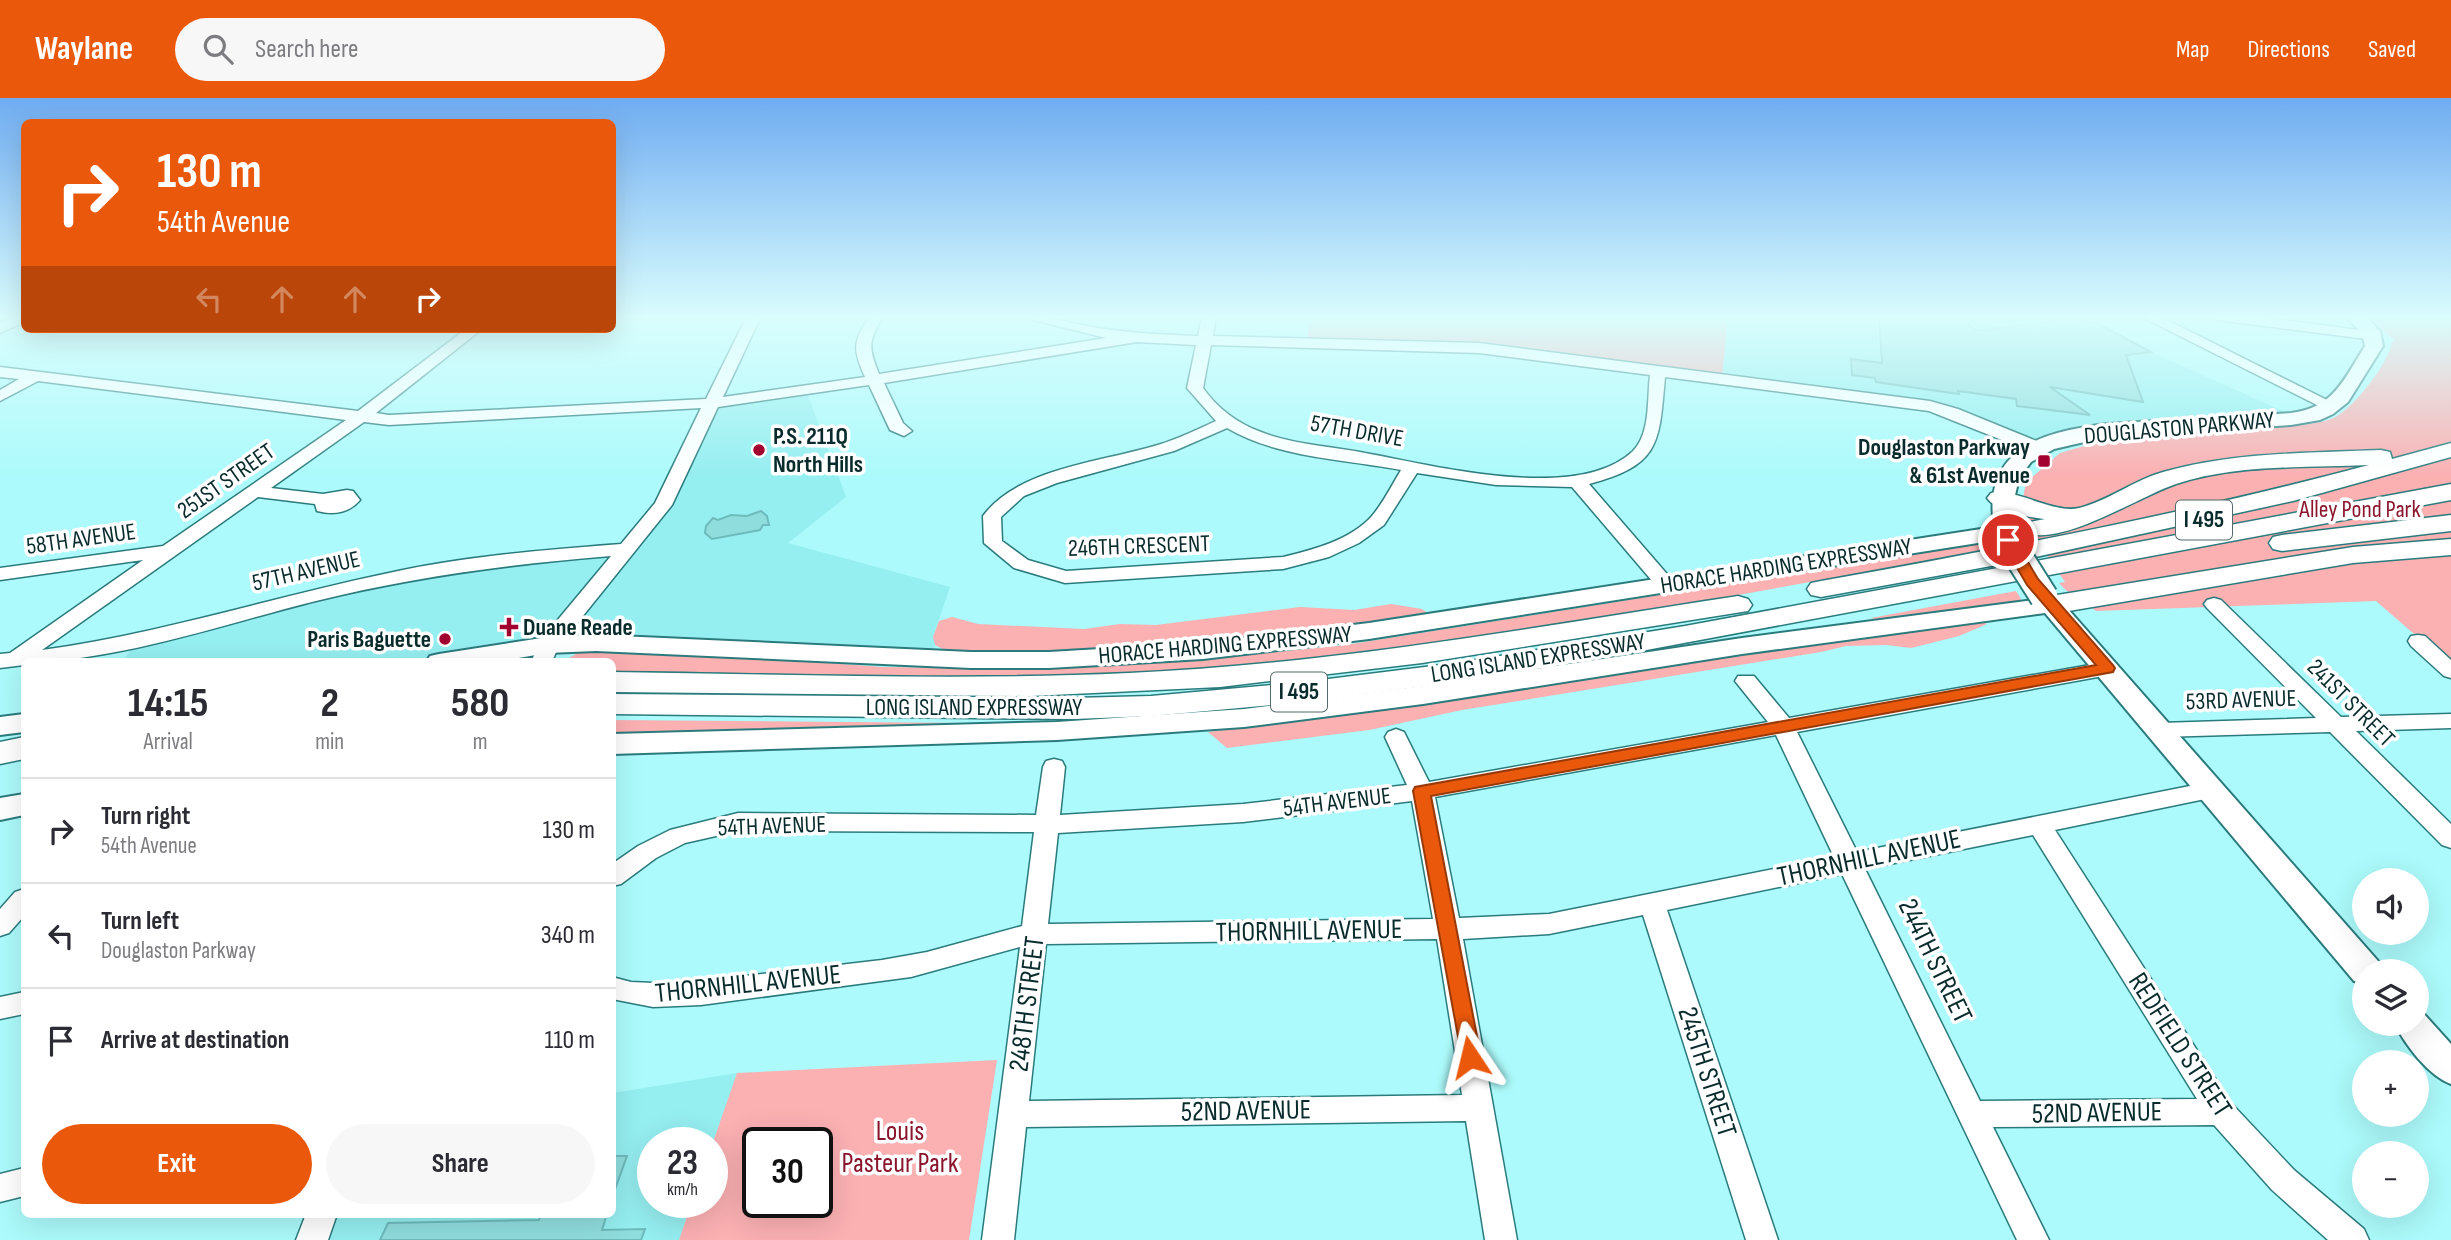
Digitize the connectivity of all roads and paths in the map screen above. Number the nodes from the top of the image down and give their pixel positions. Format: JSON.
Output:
{"nodes":[{"id":1,"x":423,"y":369,"type":"edge"},
{"id":2,"x":729,"y":369,"type":"edge"},
{"id":3,"x":870,"y":369,"type":"edge"},
{"id":4,"x":933,"y":369,"type":"edge"},
{"id":5,"x":1199,"y":369,"type":"edge"},
{"id":6,"x":1652,"y":369,"type":"edge"},
{"id":7,"x":2256,"y":369,"type":"edge"},
{"id":8,"x":2359,"y":369,"type":"edge"},
{"id":9,"x":1658,"y":370,"type":"junction"},
{"id":10,"x":0,"y":372,"type":"edge"},
{"id":11,"x":35,"y":377,"type":"junction"},
{"id":12,"x":874,"y":379,"type":"junction"},
{"id":13,"x":0,"y":396,"type":"edge"},
{"id":14,"x":714,"y":402,"type":"junction"},
{"id":15,"x":2331,"y":406,"type":"junction"},
{"id":16,"x":362,"y":416,"type":"junction"},
{"id":17,"x":1228,"y":422,"type":"junction"},
{"id":18,"x":904,"y":431,"type":"dead end"},
{"id":19,"x":2038,"y":448,"type":"junction"},
{"id":20,"x":2451,"y":450,"type":"edge"},
{"id":21,"x":1412,"y":466,"type":"junction"},
{"id":22,"x":2451,"y":476,"type":"edge"},
{"id":23,"x":1577,"y":481,"type":"junction"},
{"id":24,"x":255,"y":491,"type":"junction"},
{"id":25,"x":2451,"y":492,"type":"edge"},
{"id":26,"x":2000,"y":498,"type":"junction"},
{"id":27,"x":326,"y":500,"type":"dead end"},
{"id":28,"x":2081,"y":515,"type":"junction"},
{"id":29,"x":2451,"y":523,"type":"edge"},
{"id":30,"x":2006,"y":536,"type":"junction"},
{"id":31,"x":2451,"y":547,"type":"edge"},
{"id":32,"x":627,"y":549,"type":"junction"},
{"id":33,"x":169,"y":551,"type":"junction"},
{"id":34,"x":2451,"y":555,"type":"edge"},
{"id":35,"x":2315,"y":561,"type":"junction"},
{"id":36,"x":1966,"y":573,"type":"junction"},
{"id":37,"x":0,"y":574,"type":"edge"},
{"id":38,"x":1666,"y":585,"type":"junction"},
{"id":39,"x":2048,"y":601,"type":"junction"},
{"id":40,"x":2214,"y":604,"type":"dead end"},
{"id":41,"x":2418,"y":641,"type":"dead end"},
{"id":42,"x":545,"y":653,"type":"edge"},
{"id":43,"x":31,"y":658,"type":"edge"},
{"id":44,"x":486,"y":658,"type":"edge"},
{"id":45,"x":4,"y":663,"type":"edge"},
{"id":46,"x":2107,"y":668,"type":"junction"},
{"id":47,"x":2451,"y":671,"type":"edge"},
{"id":48,"x":1746,"y":681,"type":"dead end"},
{"id":49,"x":616,"y":682,"type":"edge"},
{"id":50,"x":616,"y":704,"type":"edge"},
{"id":51,"x":2451,"y":721,"type":"edge"},
{"id":52,"x":21,"y":723,"type":"edge"},
{"id":53,"x":2335,"y":723,"type":"junction"},
{"id":54,"x":0,"y":726,"type":"edge"},
{"id":55,"x":1783,"y":726,"type":"junction"},
{"id":56,"x":2160,"y":730,"type":"junction"},
{"id":57,"x":1396,"y":737,"type":"dead end"},
{"id":58,"x":616,"y":744,"type":"edge"},
{"id":59,"x":21,"y":749,"type":"edge"},
{"id":60,"x":0,"y":753,"type":"edge"},
{"id":61,"x":1054,"y":767,"type":"dead end"},
{"id":62,"x":21,"y":770,"type":"edge"},
{"id":63,"x":0,"y":773,"type":"edge"},
{"id":64,"x":2210,"y":790,"type":"junction"},
{"id":65,"x":1422,"y":791,"type":"junction"},
{"id":66,"x":21,"y":806,"type":"edge"},
{"id":67,"x":0,"y":809,"type":"edge"},
{"id":68,"x":2038,"y":823,"type":"junction"},
{"id":69,"x":1048,"y":825,"type":"junction"},
{"id":70,"x":2451,"y":839,"type":"edge"},
{"id":71,"x":1852,"y":862,"type":"junction"},
{"id":72,"x":616,"y":874,"type":"edge"},
{"id":73,"x":21,"y":902,"type":"edge"},
{"id":74,"x":1652,"y":904,"type":"junction"},
{"id":75,"x":0,"y":926,"type":"edge"},
{"id":76,"x":1448,"y":929,"type":"junction"},
{"id":77,"x":1035,"y":934,"type":"junction"},
{"id":78,"x":2356,"y":959,"type":"edge"},
{"id":79,"x":616,"y":989,"type":"edge"},
{"id":80,"x":21,"y":1004,"type":"edge"},
{"id":81,"x":0,"y":1008,"type":"edge"},
{"id":82,"x":2422,"y":1036,"type":"edge"},
{"id":83,"x":2451,"y":1069,"type":"edge"},
{"id":84,"x":1479,"y":1108,"type":"junction"},
{"id":85,"x":2221,"y":1112,"type":"junction"},
{"id":86,"x":1013,"y":1114,"type":"junction"},
{"id":87,"x":1973,"y":1114,"type":"junction"},
{"id":88,"x":21,"y":1183,"type":"edge"},
{"id":89,"x":0,"y":1188,"type":"edge"},
{"id":90,"x":320,"y":1218,"type":"edge"},
{"id":91,"x":312,"y":1240,"type":"edge"},
{"id":92,"x":998,"y":1240,"type":"edge"},
{"id":93,"x":1502,"y":1240,"type":"edge"},
{"id":94,"x":1762,"y":1240,"type":"edge"},
{"id":95,"x":2033,"y":1240,"type":"edge"},
{"id":96,"x":2353,"y":1240,"type":"edge"}],
"edges":[{"from":1,"to":16,"type":"street","name":"251ST STREET"},
{"from":2,"to":14,"type":"street"},
{"from":3,"to":12,"type":"street"},
{"from":4,"to":12,"type":"street"},
{"from":5,"to":17,"type":"street","name":"57TH DRIVE"},
{"from":6,"to":9,"type":"street"},
{"from":7,"to":15,"type":"street"},
{"from":8,"to":15,"type":"main road"},
{"from":9,"to":19,"type":"street"},
{"from":9,"to":23,"type":"street"},
{"from":10,"to":11,"type":"street"},
{"from":11,"to":13,"type":"street"},
{"from":11,"to":16,"type":"street"},
{"from":12,"to":14,"type":"street"},
{"from":12,"to":18,"type":"street"},
{"from":14,"to":16,"type":"street"},
{"from":14,"to":32,"type":"street"},
{"from":15,"to":19,"type":"main road","name":"DOUGLASTON PARKWAY"},
{"from":16,"to":24,"type":"street","name":"251ST STREET"},
{"from":17,"to":21,"type":"street","name":"57TH DRIVE"},
{"from":17,"to":21,"type":"street","name":"246TH CRESCENT"},
{"from":19,"to":26,"type":"main road","name":"DOUGLASTON PARKWAY"},
{"from":20,"to":28,"type":"highway"},
{"from":20,"to":36,"type":"highway"},
{"from":21,"to":23,"type":"street","name":"57TH DRIVE"},
{"from":22,"to":36,"type":"highway","name":"LONG ISLAND EXPRESSWAY","number":"I 495"},
{"from":23,"to":38,"type":"street"},
{"from":24,"to":27,"type":"street"},
{"from":24,"to":33,"type":"street","name":"251ST STREET"},
{"from":25,"to":36,"type":"highway","name":"LONG ISLAND EXPRESSWAY","number":"I 495"},
{"from":26,"to":28,"type":"highway"},
{"from":26,"to":30,"type":"main road"},
{"from":28,"to":30,"type":"highway"},
{"from":29,"to":36,"type":"highway"},
{"from":30,"to":38,"type":"main road","name":"HORACE HARDING EXPRESSWAY"},
{"from":30,"to":39,"type":"main road","bridge":true},
{"from":31,"to":35,"type":"highway"},
{"from":32,"to":42,"type":"street"},
{"from":32,"to":43,"type":"street","name":"57TH AVENUE"},
{"from":33,"to":37,"type":"street","name":"58TH AVENUE"},
{"from":33,"to":45,"type":"street","name":"251ST STREET"},
{"from":34,"to":35,"type":"highway"},
{"from":35,"to":39,"type":"highway"},
{"from":36,"to":49,"type":"highway","name":"LONG ISLAND EXPRESSWAY","number":"I 495"},
{"from":36,"to":50,"type":"highway","name":"LONG ISLAND EXPRESSWAY","number":"I 495"},
{"from":38,"to":42,"type":"main road","name":"HORACE HARDING EXPRESSWAY"},
{"from":39,"to":46,"type":"main road"},
{"from":39,"to":58,"type":"main road"},
{"from":40,"to":53,"type":"street","name":"241ST STREET"},
{"from":41,"to":47,"type":"street"},
{"from":42,"to":44,"type":"main road","name":"HORACE HARDING EXPRESSWAY"},
{"from":46,"to":55,"type":"street","name":"54TH AVENUE"},
{"from":46,"to":56,"type":"main road"},
{"from":48,"to":55,"type":"street","name":"244TH STREET"},
{"from":51,"to":53,"type":"street","name":"53RD AVENUE"},
{"from":52,"to":54,"type":"main road"},
{"from":53,"to":56,"type":"street","name":"53RD AVENUE"},
{"from":53,"to":70,"type":"street","name":"241ST STREET"},
{"from":55,"to":65,"type":"street","name":"54TH AVENUE"},
{"from":55,"to":71,"type":"street","name":"244TH STREET"},
{"from":56,"to":64,"type":"main road"},
{"from":57,"to":65,"type":"street"},
{"from":59,"to":60,"type":"highway"},
{"from":61,"to":69,"type":"street","name":"248TH STREET"},
{"from":62,"to":63,"type":"highway"},
{"from":64,"to":68,"type":"street","name":"THORNHILL AVENUE"},
{"from":64,"to":78,"type":"main road"},
{"from":65,"to":69,"type":"street","name":"54TH AVENUE"},
{"from":65,"to":76,"type":"street"},
{"from":66,"to":67,"type":"main road"},
{"from":68,"to":71,"type":"street","name":"THORNHILL AVENUE"},
{"from":68,"to":85,"type":"street","name":"REDFIELD STREET"},
{"from":69,"to":72,"type":"street","name":"54TH AVENUE"},
{"from":69,"to":77,"type":"street","name":"248TH STREET"},
{"from":71,"to":74,"type":"street","name":"THORNHILL AVENUE"},
{"from":71,"to":87,"type":"street","name":"244TH STREET"},
{"from":73,"to":75,"type":"street"},
{"from":74,"to":76,"type":"street","name":"THORNHILL AVENUE"},
{"from":74,"to":94,"type":"street","name":"245TH STREET"},
{"from":76,"to":77,"type":"street","name":"THORNHILL AVENUE"},
{"from":76,"to":84,"type":"street"},
{"from":77,"to":79,"type":"street","name":"THORNHILL AVENUE"},
{"from":77,"to":86,"type":"street","name":"248TH STREET"},
{"from":80,"to":81,"type":"street"},
{"from":82,"to":83,"type":"main road"},
{"from":84,"to":86,"type":"street","name":"52ND AVENUE"},
{"from":84,"to":93,"type":"street"},
{"from":85,"to":87,"type":"street","name":"52ND AVENUE"},
{"from":85,"to":96,"type":"street","name":"REDFIELD STREET"},
{"from":86,"to":92,"type":"street","name":"248TH STREET"},
{"from":87,"to":95,"type":"street","name":"244TH STREET"},
{"from":88,"to":89,"type":"street"},
{"from":90,"to":91,"type":"street"}]}
